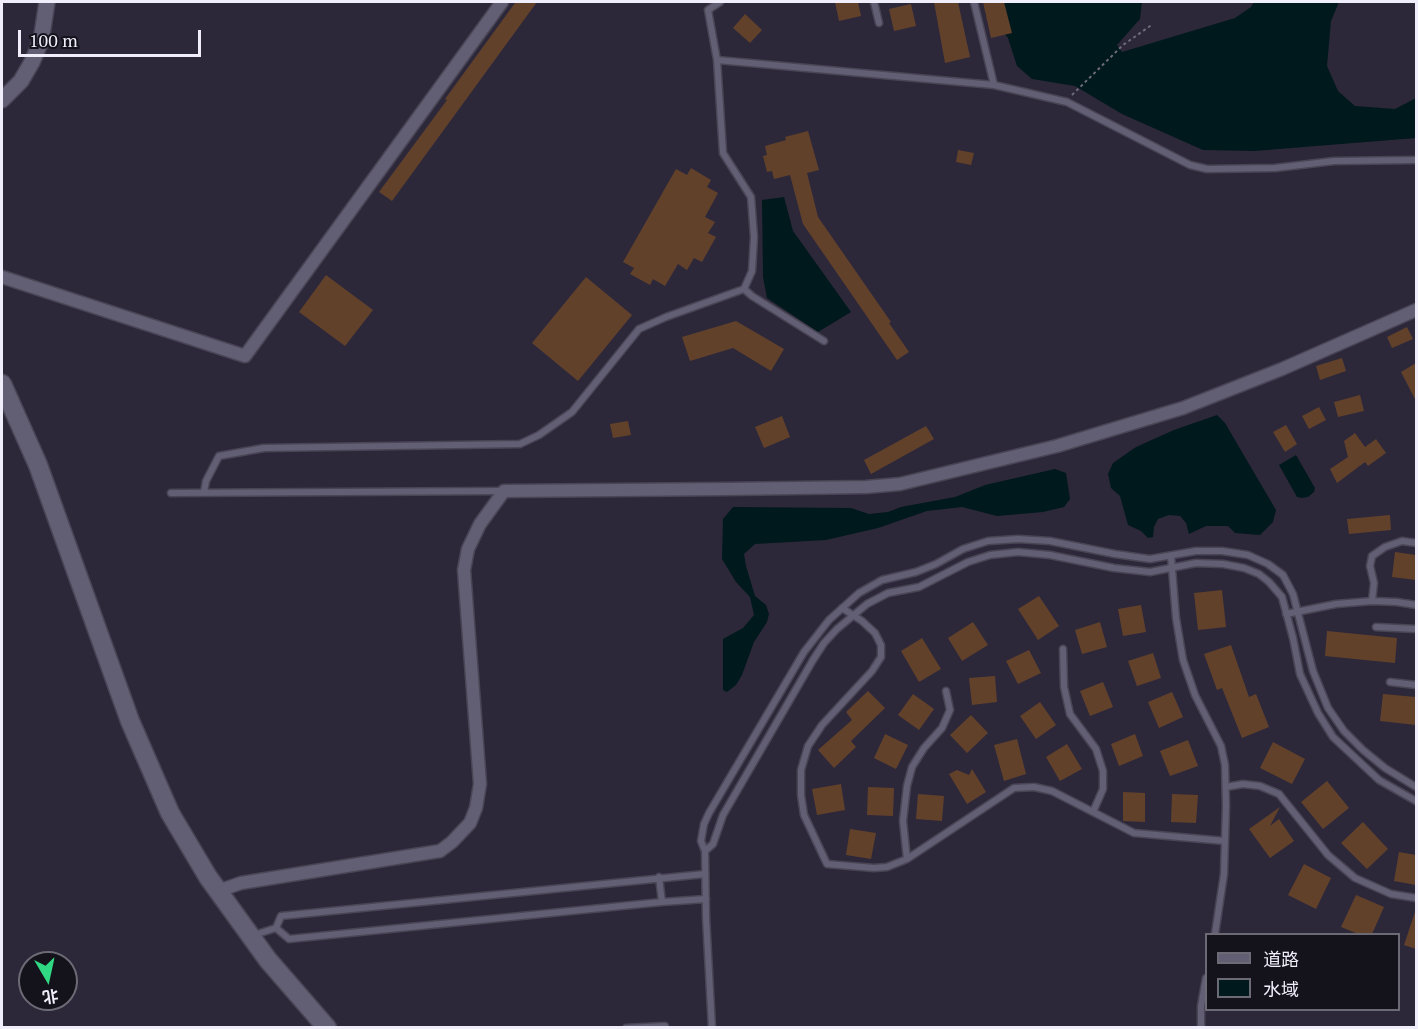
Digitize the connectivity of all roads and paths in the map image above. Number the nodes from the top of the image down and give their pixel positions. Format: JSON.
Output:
{"nodes":[{"id":1,"x":47,"y":2,"type":"edge"},
{"id":2,"x":502,"y":2,"type":"edge"},
{"id":3,"x":720,"y":2,"type":"edge"},
{"id":4,"x":874,"y":2,"type":"edge"},
{"id":5,"x":974,"y":2,"type":"edge"},
{"id":6,"x":879,"y":23,"type":"dead end"},
{"id":7,"x":1153,"y":24,"type":"dead end"},
{"id":8,"x":717,"y":60,"type":"junction"},
{"id":9,"x":994,"y":85,"type":"junction"},
{"id":10,"x":1076,"y":91,"type":"dead end"},
{"id":11,"x":2,"y":100,"type":"edge"},
{"id":12,"x":1416,"y":159,"type":"edge"},
{"id":13,"x":2,"y":277,"type":"edge"},
{"id":14,"x":744,"y":289,"type":"junction"},
{"id":15,"x":1416,"y":310,"type":"edge"},
{"id":16,"x":824,"y":341,"type":"dead end"},
{"id":17,"x":2,"y":384,"type":"edge"},
{"id":18,"x":504,"y":490,"type":"junction"},
{"id":19,"x":204,"y":492,"type":"junction"},
{"id":20,"x":171,"y":493,"type":"dead end"},
{"id":21,"x":1416,"y":543,"type":"edge"},
{"id":22,"x":1171,"y":556,"type":"junction"},
{"id":23,"x":1172,"y":568,"type":"junction"},
{"id":24,"x":1372,"y":601,"type":"junction"},
{"id":25,"x":1416,"y":605,"type":"edge"},
{"id":26,"x":842,"y":608,"type":"junction"},
{"id":27,"x":1298,"y":612,"type":"junction"},
{"id":28,"x":1286,"y":614,"type":"junction"},
{"id":29,"x":854,"y":615,"type":"junction"},
{"id":30,"x":1376,"y":627,"type":"dead end"},
{"id":31,"x":1416,"y":630,"type":"edge"},
{"id":32,"x":1063,"y":649,"type":"dead end"},
{"id":33,"x":1390,"y":682,"type":"dead end"},
{"id":34,"x":1416,"y":685,"type":"edge"},
{"id":35,"x":946,"y":691,"type":"dead end"},
{"id":36,"x":1226,"y":787,"type":"junction"},
{"id":37,"x":1416,"y":787,"type":"edge"},
{"id":38,"x":1416,"y":801,"type":"edge"},
{"id":39,"x":1094,"y":812,"type":"junction"},
{"id":40,"x":1225,"y":841,"type":"junction"},
{"id":41,"x":705,"y":851,"type":"junction"},
{"id":42,"x":907,"y":860,"type":"junction"},
{"id":43,"x":705,"y":874,"type":"junction"},
{"id":44,"x":659,"y":877,"type":"junction"},
{"id":45,"x":218,"y":891,"type":"junction"},
{"id":46,"x":1416,"y":898,"type":"edge"},
{"id":47,"x":706,"y":899,"type":"junction"},
{"id":48,"x":662,"y":902,"type":"junction"},
{"id":49,"x":276,"y":928,"type":"junction"},
{"id":50,"x":1215,"y":933,"type":"edge"},
{"id":51,"x":251,"y":936,"type":"junction"},
{"id":52,"x":1205,"y":984,"type":"edge"},
{"id":53,"x":665,"y":1026,"type":"edge"},
{"id":54,"x":327,"y":1028,"type":"edge"},
{"id":55,"x":627,"y":1028,"type":"edge"},
{"id":56,"x":712,"y":1028,"type":"edge"},
{"id":57,"x":1201,"y":1028,"type":"edge"}],
"edges":[{"from":1,"to":11,"type":"street"},
{"from":2,"to":13,"type":"street"},
{"from":3,"to":8,"type":"lane"},
{"from":4,"to":6,"type":"lane"},
{"from":5,"to":9,"type":"lane"},
{"from":7,"to":10,"type":"path"},
{"from":8,"to":9,"type":"lane"},
{"from":8,"to":14,"type":"lane"},
{"from":9,"to":12,"type":"lane"},
{"from":14,"to":16,"type":"lane"},
{"from":14,"to":19,"type":"lane"},
{"from":15,"to":18,"type":"street"},
{"from":17,"to":45,"type":"main road"},
{"from":18,"to":19,"type":"lane"},
{"from":18,"to":45,"type":"street"},
{"from":19,"to":20,"type":"lane"},
{"from":21,"to":24,"type":"lane"},
{"from":22,"to":23,"type":"lane"},
{"from":22,"to":26,"type":"lane"},
{"from":22,"to":27,"type":"lane"},
{"from":23,"to":28,"type":"lane"},
{"from":23,"to":29,"type":"lane"},
{"from":23,"to":36,"type":"lane"},
{"from":24,"to":25,"type":"lane"},
{"from":24,"to":27,"type":"lane"},
{"from":26,"to":29,"type":"lane"},
{"from":26,"to":41,"type":"lane"},
{"from":27,"to":28,"type":"lane"},
{"from":27,"to":37,"type":"lane"},
{"from":28,"to":38,"type":"lane"},
{"from":29,"to":41,"type":"lane"},
{"from":29,"to":42,"type":"lane"},
{"from":30,"to":31,"type":"lane"},
{"from":32,"to":39,"type":"lane"},
{"from":33,"to":34,"type":"lane"},
{"from":35,"to":42,"type":"lane"},
{"from":36,"to":40,"type":"lane"},
{"from":36,"to":46,"type":"lane"},
{"from":39,"to":40,"type":"lane"},
{"from":39,"to":42,"type":"lane"},
{"from":40,"to":50,"type":"lane"},
{"from":41,"to":43,"type":"lane"},
{"from":43,"to":44,"type":"lane"},
{"from":43,"to":47,"type":"lane"},
{"from":44,"to":48,"type":"lane"},
{"from":44,"to":49,"type":"lane"},
{"from":45,"to":51,"type":"main road"},
{"from":47,"to":48,"type":"lane"},
{"from":47,"to":56,"type":"lane"},
{"from":48,"to":49,"type":"lane"},
{"from":49,"to":51,"type":"lane"},
{"from":51,"to":54,"type":"main road"},
{"from":52,"to":57,"type":"lane"},
{"from":53,"to":55,"type":"lane"}]}
